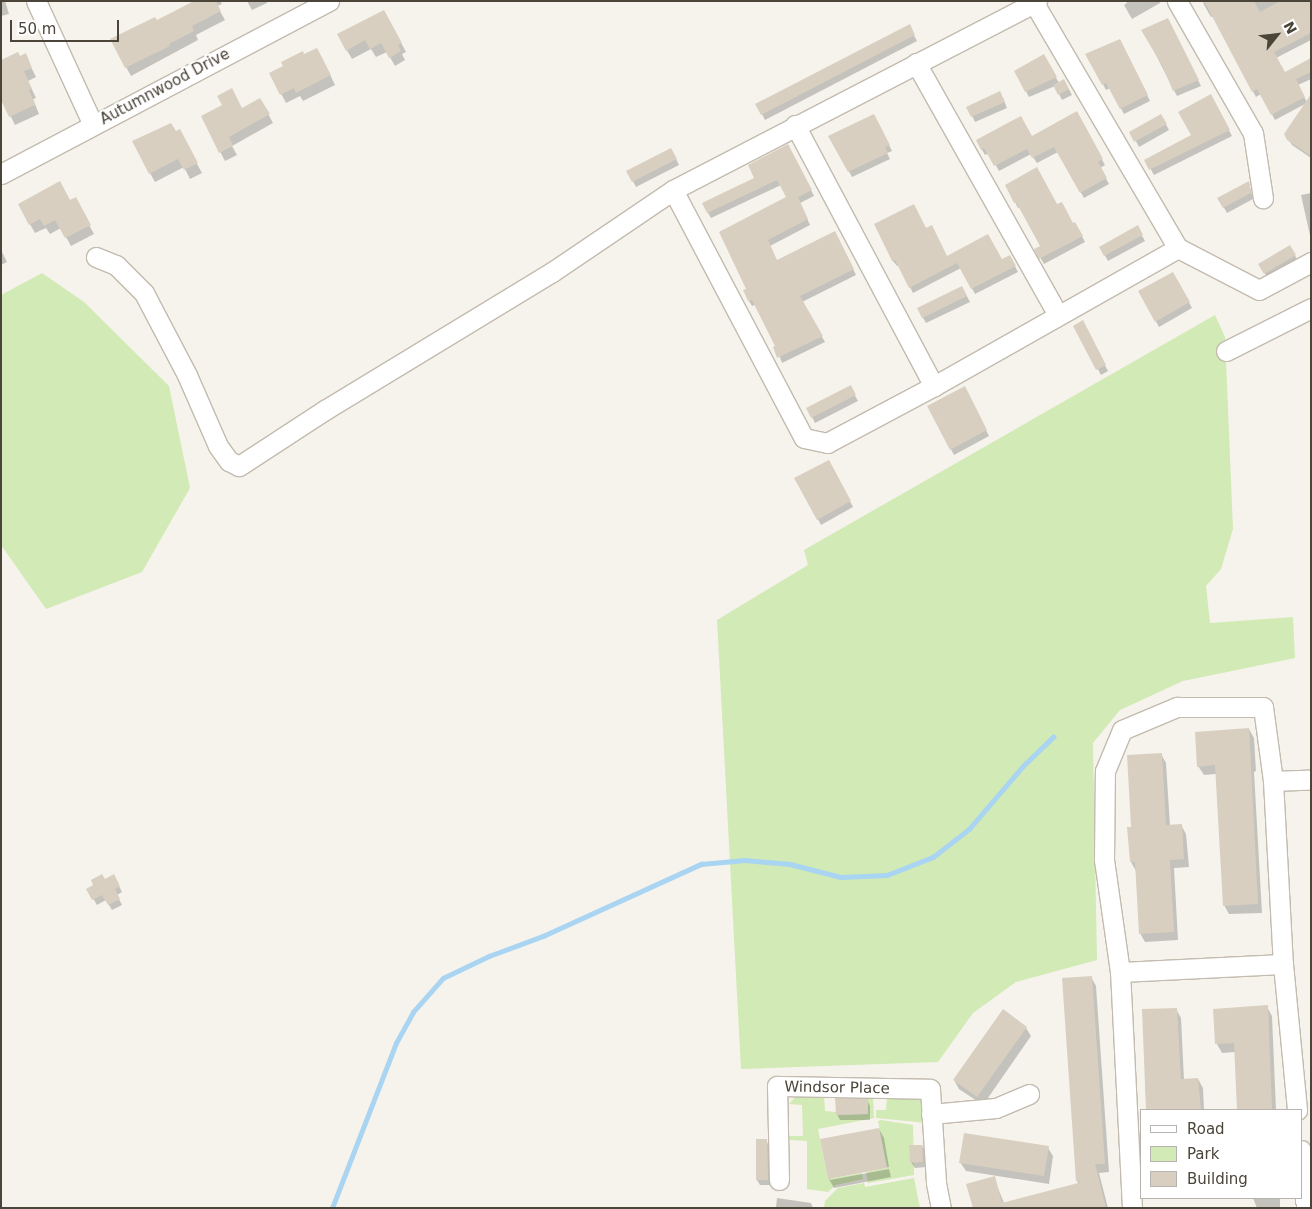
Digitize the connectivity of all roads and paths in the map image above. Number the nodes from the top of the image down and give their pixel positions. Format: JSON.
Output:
{"nodes":[{"id":1,"x":36,"y":1,"type":"edge"},
{"id":2,"x":329,"y":1,"type":"edge"},
{"id":3,"x":1177,"y":1,"type":"edge"},
{"id":4,"x":1035,"y":2,"type":"edge"},
{"id":5,"x":916,"y":63,"type":"junction"},
{"id":6,"x":93,"y":125,"type":"junction"},
{"id":7,"x":795,"y":125,"type":"junction"},
{"id":8,"x":1,"y":174,"type":"edge"},
{"id":9,"x":673,"y":190,"type":"junction"},
{"id":10,"x":1263,"y":198,"type":"dead end"},
{"id":11,"x":1178,"y":248,"type":"junction"},
{"id":12,"x":96,"y":257,"type":"dead end"},
{"id":13,"x":1311,"y":262,"type":"edge"},
{"id":14,"x":1311,"y":308,"type":"edge"},
{"id":15,"x":1058,"y":314,"type":"junction"},
{"id":16,"x":1226,"y":351,"type":"dead end"},
{"id":17,"x":934,"y":386,"type":"junction"},
{"id":18,"x":1311,"y":780,"type":"edge"},
{"id":19,"x":1273,"y":781,"type":"junction"},
{"id":20,"x":1283,"y":964,"type":"junction"},
{"id":21,"x":1120,"y":972,"type":"junction"},
{"id":22,"x":1029,"y":1094,"type":"dead end"},
{"id":23,"x":1297,"y":1109,"type":"edge"},
{"id":24,"x":931,"y":1114,"type":"junction"},
{"id":25,"x":1302,"y":1162,"type":"edge"},
{"id":26,"x":780,"y":1180,"type":"dead end"},
{"id":27,"x":941,"y":1208,"type":"edge"},
{"id":28,"x":1132,"y":1208,"type":"edge"},
{"id":29,"x":1306,"y":1208,"type":"edge"}],
"edges":[{"from":1,"to":6,"type":"street"},
{"from":2,"to":6,"type":"street","name":"Autumnwood Drive"},
{"from":3,"to":10,"type":"street"},
{"from":4,"to":5,"type":"street"},
{"from":4,"to":11,"type":"street"},
{"from":5,"to":7,"type":"street"},
{"from":5,"to":15,"type":"street"},
{"from":6,"to":8,"type":"street","name":"Autumnwood Drive"},
{"from":7,"to":9,"type":"street"},
{"from":7,"to":17,"type":"street"},
{"from":9,"to":12,"type":"street"},
{"from":9,"to":17,"type":"street"},
{"from":11,"to":13,"type":"street"},
{"from":11,"to":15,"type":"street"},
{"from":14,"to":16,"type":"street"},
{"from":15,"to":17,"type":"street"},
{"from":18,"to":19,"type":"street"},
{"from":19,"to":20,"type":"street"},
{"from":19,"to":21,"type":"street"},
{"from":20,"to":21,"type":"street"},
{"from":20,"to":23,"type":"street"},
{"from":21,"to":28,"type":"street"},
{"from":22,"to":24,"type":"street"},
{"from":24,"to":26,"type":"street","name":"Windsor Place"},
{"from":24,"to":27,"type":"street"},
{"from":25,"to":29,"type":"street"}]}
